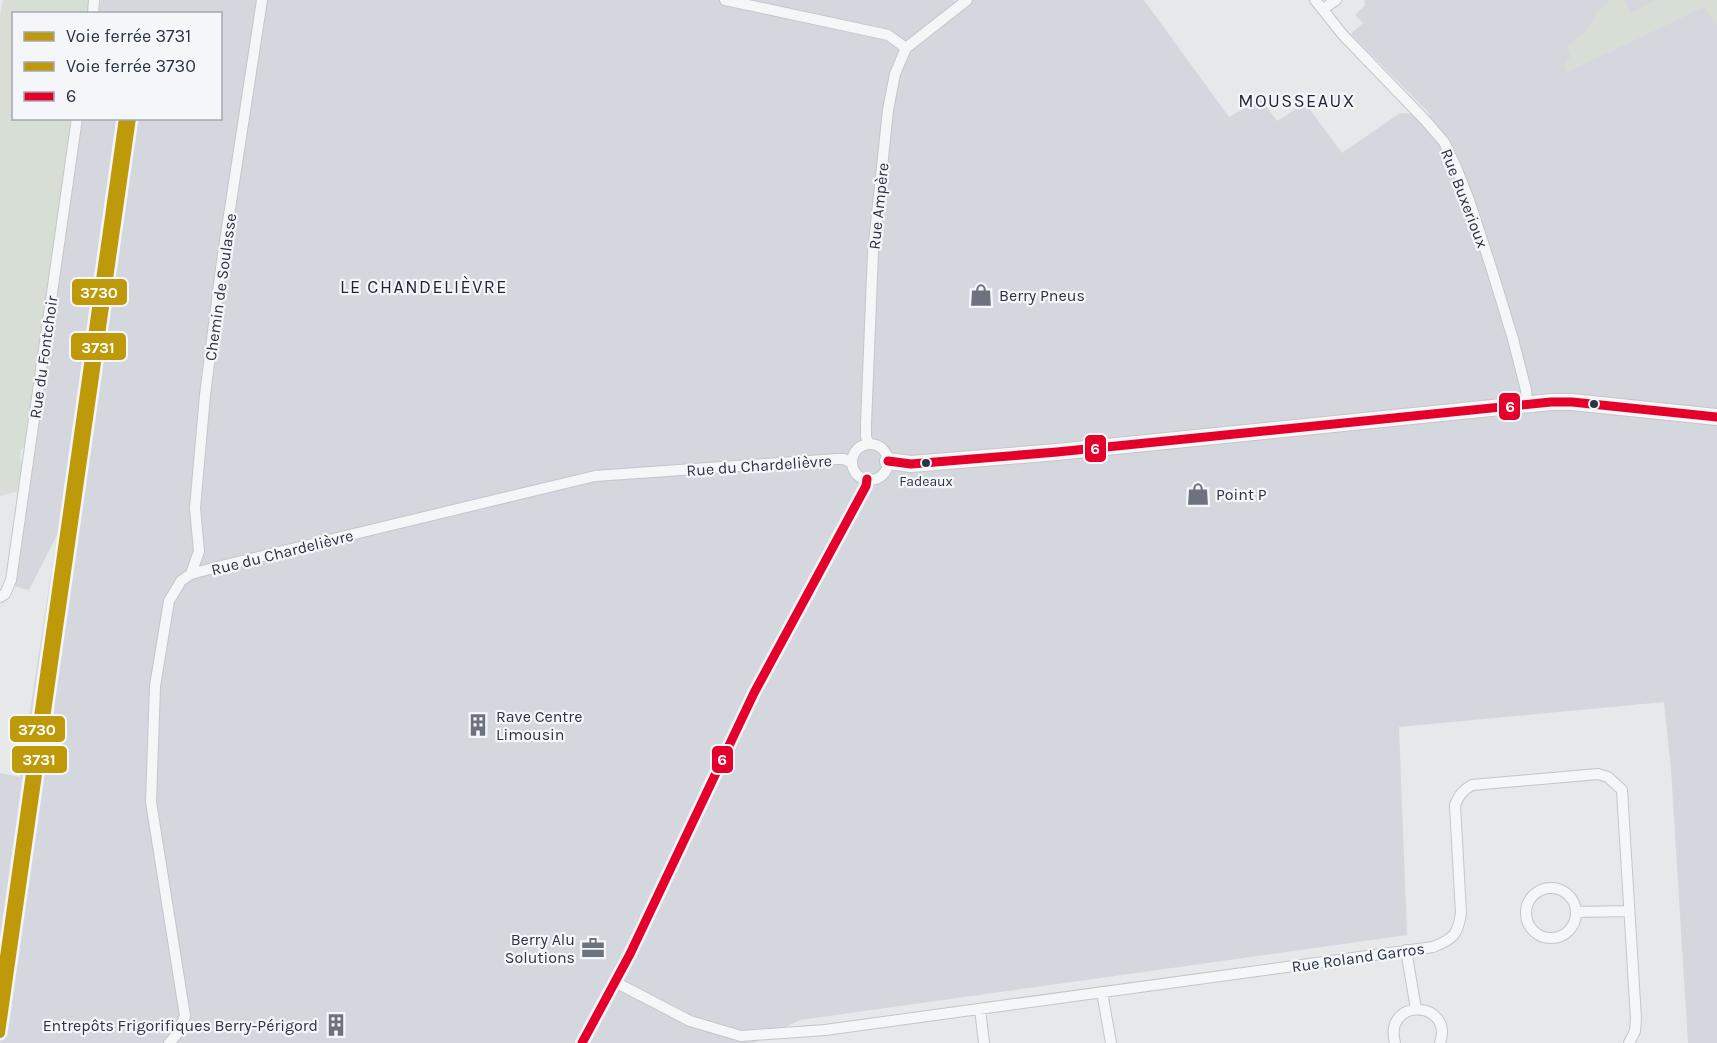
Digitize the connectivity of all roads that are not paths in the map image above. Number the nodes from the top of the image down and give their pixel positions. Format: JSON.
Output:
{"nodes":[{"id":1,"x":262,"y":0,"type":"edge"},
{"id":2,"x":725,"y":0,"type":"edge"},
{"id":3,"x":967,"y":0,"type":"edge"},
{"id":4,"x":1315,"y":0,"type":"edge"},
{"id":5,"x":1336,"y":0,"type":"edge"},
{"id":6,"x":1323,"y":9,"type":"junction"},
{"id":7,"x":906,"y":48,"type":"junction"},
{"id":8,"x":77,"y":120,"type":"edge"},
{"id":9,"x":1527,"y":405,"type":"junction"},
{"id":10,"x":1717,"y":417,"type":"edge"},
{"id":11,"x":869,"y":444,"type":"junction"},
{"id":12,"x":888,"y":461,"type":"junction"},
{"id":13,"x":852,"y":463,"type":"junction"},
{"id":14,"x":867,"y":479,"type":"junction"},
{"id":15,"x":191,"y":574,"type":"junction"},
{"id":16,"x":3,"y":596,"type":"edge"},
{"id":17,"x":1629,"y":911,"type":"junction"},
{"id":18,"x":1576,"y":912,"type":"junction"},
{"id":19,"x":1406,"y":950,"type":"junction"},
{"id":20,"x":615,"y":982,"type":"junction"},
{"id":21,"x":1102,"y":992,"type":"junction"},
{"id":22,"x":980,"y":1009,"type":"junction"},
{"id":23,"x":1416,"y":1009,"type":"junction"},
{"id":24,"x":825,"y":1030,"type":"junction"},
{"id":25,"x":169,"y":1043,"type":"edge"},
{"id":26,"x":582,"y":1043,"type":"edge"},
{"id":27,"x":828,"y":1043,"type":"edge"},
{"id":28,"x":984,"y":1043,"type":"edge"},
{"id":29,"x":1111,"y":1043,"type":"edge"},
{"id":30,"x":1395,"y":1043,"type":"edge"},
{"id":31,"x":1440,"y":1043,"type":"edge"},
{"id":32,"x":1629,"y":1043,"type":"edge"}],
"edges":[{"from":1,"to":15,"type":"street","name":"Chemin de Soulasse"},
{"from":2,"to":7,"type":"street"},
{"from":3,"to":7,"type":"street"},
{"from":4,"to":6,"type":"street","name":"Rue Buxerioux"},
{"from":5,"to":6,"type":"street"},
{"from":6,"to":9,"type":"street","name":"Rue Buxerioux"},
{"from":7,"to":11,"type":"street","name":"Rue Ampère"},
{"from":8,"to":16,"type":"street","name":"Rue du Fontchoir"},
{"from":9,"to":10,"type":"street"},
{"from":9,"to":12,"type":"street"},
{"from":11,"to":12,"type":"street"},
{"from":11,"to":13,"type":"street"},
{"from":12,"to":14,"type":"street"},
{"from":13,"to":14,"type":"street"},
{"from":13,"to":15,"type":"street","name":"Rue du Chardelièvre"},
{"from":14,"to":20,"type":"street"},
{"from":15,"to":25,"type":"street","name":"Rue du Chardelièvre"},
{"from":17,"to":18,"type":"street"},
{"from":17,"to":19,"type":"street","name":"Rue Roland Garros"},
{"from":17,"to":32,"type":"street","name":"Rue Roland Garros"},
{"from":18,"to":18,"type":"street"},
{"from":19,"to":21,"type":"street","name":"Rue Roland Garros"},
{"from":19,"to":23,"type":"street"},
{"from":20,"to":24,"type":"street","name":"Rue Roland Garros"},
{"from":20,"to":26,"type":"street"},
{"from":21,"to":22,"type":"street","name":"Rue Roland Garros"},
{"from":21,"to":29,"type":"street"},
{"from":22,"to":24,"type":"street","name":"Rue Roland Garros"},
{"from":22,"to":28,"type":"street"},
{"from":23,"to":30,"type":"street"},
{"from":23,"to":31,"type":"street"},
{"from":24,"to":27,"type":"street"}]}
